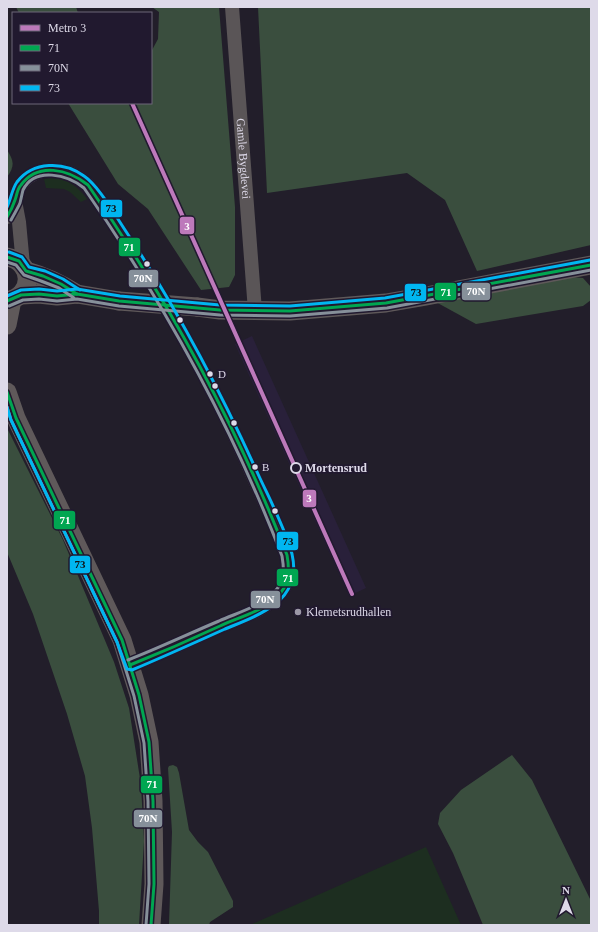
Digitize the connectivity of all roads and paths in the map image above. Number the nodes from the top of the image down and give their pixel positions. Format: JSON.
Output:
{"nodes":[{"id":1,"x":232,"y":7,"type":"edge"},
{"id":2,"x":15,"y":201,"type":"junction"},
{"id":3,"x":7,"y":217,"type":"edge"},
{"id":4,"x":19,"y":264,"type":"edge"},
{"id":5,"x":591,"y":265,"type":"edge"},
{"id":6,"x":77,"y":294,"type":"junction"},
{"id":7,"x":13,"y":299,"type":"edge"},
{"id":8,"x":255,"y":311,"type":"junction"},
{"id":9,"x":7,"y":325,"type":"edge"},
{"id":10,"x":7,"y":392,"type":"edge"},
{"id":11,"x":130,"y":665,"type":"junction"},
{"id":12,"x":151,"y":925,"type":"edge"}],
"edges":[{"from":1,"to":8,"type":"street","name":"Gamle Bygdevei"},
{"from":2,"to":3,"type":"street"},
{"from":2,"to":4,"type":"street"},
{"from":2,"to":11,"type":"street"},
{"from":4,"to":6,"type":"street"},
{"from":4,"to":7,"type":"street"},
{"from":5,"to":8,"type":"street"},
{"from":6,"to":7,"type":"street"},
{"from":6,"to":8,"type":"street","bridge":true},
{"from":7,"to":9,"type":"street"},
{"from":10,"to":11,"type":"street"},
{"from":11,"to":12,"type":"street"}]}
